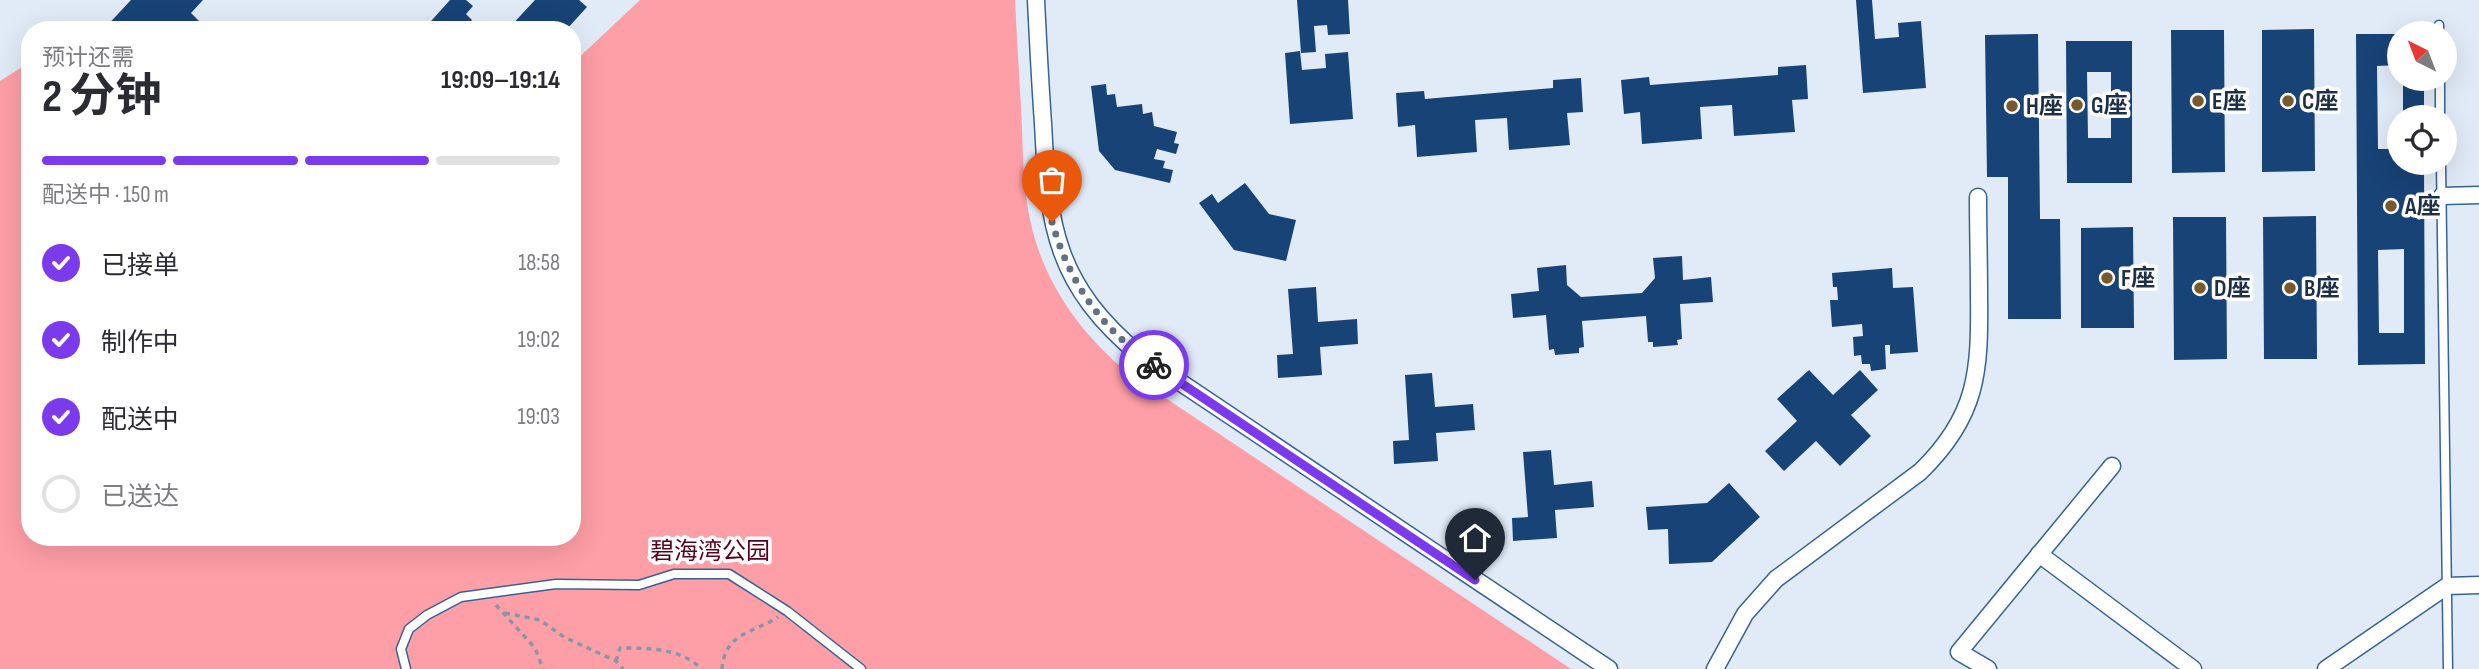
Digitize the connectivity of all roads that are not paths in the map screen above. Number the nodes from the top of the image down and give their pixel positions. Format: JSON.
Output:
{"nodes":[{"id":1,"x":1036,"y":0,"type":"edge"},
{"id":2,"x":2441,"y":175,"type":"edge"},
{"id":3,"x":2479,"y":195,"type":"edge"},
{"id":4,"x":2442,"y":196,"type":"junction"},
{"id":5,"x":1978,"y":197,"type":"dead end"},
{"id":6,"x":2112,"y":466,"type":"dead end"},
{"id":7,"x":2039,"y":554,"type":"junction"},
{"id":8,"x":2479,"y":585,"type":"edge"},
{"id":9,"x":2447,"y":586,"type":"junction"},
{"id":10,"x":406,"y":669,"type":"edge"},
{"id":11,"x":860,"y":669,"type":"edge"},
{"id":12,"x":1609,"y":669,"type":"edge"},
{"id":13,"x":1715,"y":669,"type":"edge"},
{"id":14,"x":1987,"y":669,"type":"edge"},
{"id":15,"x":2193,"y":669,"type":"edge"},
{"id":16,"x":2326,"y":669,"type":"edge"},
{"id":17,"x":2448,"y":669,"type":"edge"}],
"edges":[{"from":1,"to":12,"type":"street"},
{"from":2,"to":4,"type":"lane"},
{"from":3,"to":4,"type":"street"},
{"from":4,"to":9,"type":"lane"},
{"from":5,"to":13,"type":"street"},
{"from":6,"to":7,"type":"street"},
{"from":7,"to":14,"type":"street"},
{"from":7,"to":15,"type":"street"},
{"from":8,"to":9,"type":"street"},
{"from":9,"to":16,"type":"street"},
{"from":9,"to":17,"type":"lane"},
{"from":10,"to":11,"type":"lane"}]}
